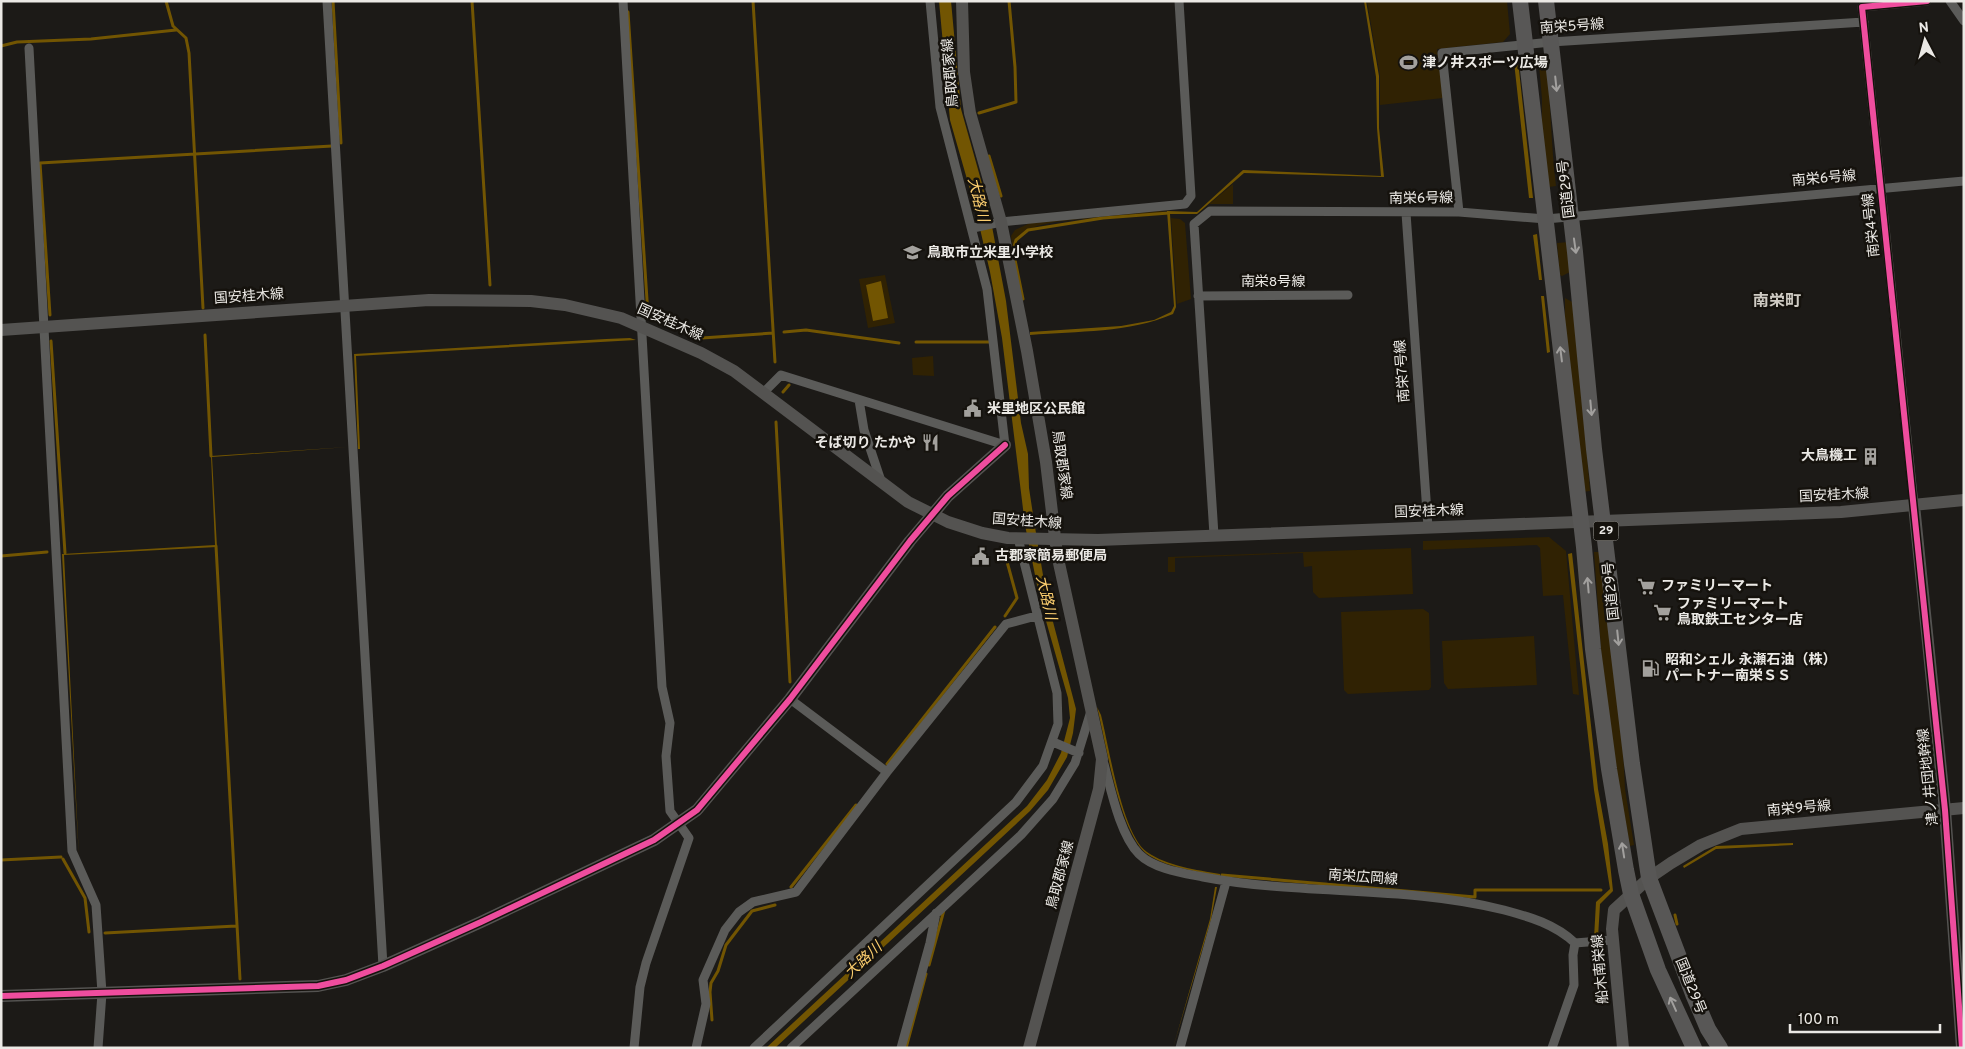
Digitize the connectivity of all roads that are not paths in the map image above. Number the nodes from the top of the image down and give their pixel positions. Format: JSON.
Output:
{"nodes":[{"id":1,"x":327,"y":1,"type":"edge"},
{"id":2,"x":623,"y":1,"type":"edge"},
{"id":3,"x":930,"y":1,"type":"edge"},
{"id":4,"x":962,"y":1,"type":"edge"},
{"id":5,"x":1179,"y":1,"type":"edge"},
{"id":6,"x":1520,"y":1,"type":"edge"},
{"id":7,"x":1546,"y":1,"type":"edge"},
{"id":8,"x":1927,"y":1,"type":"edge"},
{"id":9,"x":1950,"y":1,"type":"edge"},
{"id":10,"x":1964,"y":21,"type":"edge"},
{"id":11,"x":1864,"y":22,"type":"junction"},
{"id":12,"x":1551,"y":42,"type":"junction"},
{"id":13,"x":1525,"y":44,"type":"junction"},
{"id":14,"x":29,"y":48,"type":"dead end"},
{"id":15,"x":1964,"y":181,"type":"edge"},
{"id":16,"x":1880,"y":188,"type":"junction"},
{"id":17,"x":1459,"y":212,"type":"junction"},
{"id":18,"x":1406,"y":213,"type":"junction"},
{"id":19,"x":1570,"y":216,"type":"junction"},
{"id":20,"x":1546,"y":219,"type":"junction"},
{"id":21,"x":998,"y":223,"type":"junction"},
{"id":22,"x":973,"y":228,"type":"junction"},
{"id":23,"x":1348,"y":295,"type":"dead end"},
{"id":24,"x":1198,"y":296,"type":"junction"},
{"id":25,"x":346,"y":304,"type":"junction"},
{"id":26,"x":642,"y":327,"type":"junction"},
{"id":27,"x":45,"y":328,"type":"junction"},
{"id":28,"x":1,"y":330,"type":"edge"},
{"id":29,"x":763,"y":393,"type":"junction"},
{"id":30,"x":859,"y":400,"type":"junction"},
{"id":31,"x":1005,"y":445,"type":"junction"},
{"id":32,"x":882,"y":484,"type":"junction"},
{"id":33,"x":1964,"y":500,"type":"edge"},
{"id":34,"x":1914,"y":505,"type":"junction"},
{"id":35,"x":932,"y":515,"type":"junction"},
{"id":36,"x":1604,"y":520,"type":"junction"},
{"id":37,"x":1581,"y":521,"type":"junction"},
{"id":38,"x":1428,"y":527,"type":"junction"},
{"id":39,"x":1214,"y":535,"type":"junction"},
{"id":40,"x":1022,"y":538,"type":"junction"},
{"id":41,"x":1049,"y":539,"type":"junction"},
{"id":42,"x":1036,"y":616,"type":"junction"},
{"id":43,"x":790,"y":699,"type":"junction"},
{"id":44,"x":1091,"y":711,"type":"junction"},
{"id":45,"x":1053,"y":742,"type":"junction"},
{"id":46,"x":1079,"y":753,"type":"junction"},
{"id":47,"x":1102,"y":759,"type":"junction"},
{"id":48,"x":887,"y":772,"type":"junction"},
{"id":49,"x":1964,"y":808,"type":"edge"},
{"id":50,"x":1945,"y":810,"type":"junction"},
{"id":51,"x":677,"y":824,"type":"junction"},
{"id":52,"x":1650,"y":878,"type":"junction"},
{"id":53,"x":1226,"y":882,"type":"junction"},
{"id":54,"x":1631,"y":894,"type":"junction"},
{"id":55,"x":936,"y":914,"type":"junction"},
{"id":56,"x":1613,"y":940,"type":"junction"},
{"id":57,"x":1576,"y":943,"type":"junction"},
{"id":58,"x":383,"y":966,"type":"junction"},
{"id":59,"x":102,"y":993,"type":"junction"},
{"id":60,"x":1,"y":996,"type":"edge"},
{"id":61,"x":98,"y":1048,"type":"edge"},
{"id":62,"x":634,"y":1048,"type":"edge"},
{"id":63,"x":696,"y":1048,"type":"edge"},
{"id":64,"x":754,"y":1048,"type":"edge"},
{"id":65,"x":791,"y":1048,"type":"edge"},
{"id":66,"x":901,"y":1048,"type":"edge"},
{"id":67,"x":1029,"y":1048,"type":"edge"},
{"id":68,"x":1180,"y":1048,"type":"edge"},
{"id":69,"x":1552,"y":1048,"type":"edge"},
{"id":70,"x":1623,"y":1048,"type":"edge"},
{"id":71,"x":1694,"y":1048,"type":"edge"},
{"id":72,"x":1720,"y":1048,"type":"edge"},
{"id":73,"x":1962,"y":1048,"type":"edge"}],
"edges":[{"from":1,"to":25,"type":"street"},
{"from":2,"to":26,"type":"street"},
{"from":3,"to":22,"type":"street"},
{"from":4,"to":21,"type":"main road","name":"鳥取郡家線"},
{"from":5,"to":21,"type":"street"},
{"from":6,"to":13,"type":"highway","name":"国道29号","number":"29"},
{"from":7,"to":12,"type":"highway","name":"国道29号","number":"29"},
{"from":8,"to":11,"type":"street","name":"南栄4号線"},
{"from":9,"to":10,"type":"street"},
{"from":11,"to":12,"type":"street","name":"南栄5号線"},
{"from":11,"to":16,"type":"street","name":"南栄4号線"},
{"from":12,"to":13,"type":"street","name":"南栄5号線"},
{"from":12,"to":19,"type":"highway","name":"国道29号","number":"29","one_way":true},
{"from":13,"to":17,"type":"street","name":"南栄5号線"},
{"from":13,"to":20,"type":"highway","name":"国道29号","number":"29"},
{"from":14,"to":27,"type":"street"},
{"from":15,"to":16,"type":"street","name":"南栄6号線"},
{"from":16,"to":19,"type":"street","name":"南栄6号線"},
{"from":16,"to":34,"type":"street","name":"南栄4号線"},
{"from":17,"to":18,"type":"street","name":"南栄6号線"},
{"from":17,"to":20,"type":"street","name":"南栄6号線"},
{"from":18,"to":24,"type":"street","name":"南栄6号線"},
{"from":18,"to":38,"type":"street","name":"南栄7号線"},
{"from":19,"to":20,"type":"street","name":"南栄6号線"},
{"from":19,"to":36,"type":"highway","name":"国道29号","number":"29","one_way":true},
{"from":37,"to":20,"type":"highway","name":"国道29号","number":"29","one_way":true},
{"from":21,"to":22,"type":"street"},
{"from":21,"to":41,"type":"main road","name":"鳥取郡家線"},
{"from":22,"to":31,"type":"street"},
{"from":23,"to":24,"type":"street","name":"南栄8号線"},
{"from":24,"to":39,"type":"street","name":"南栄6号線"},
{"from":25,"to":26,"type":"main road","name":"国安桂木線"},
{"from":25,"to":27,"type":"main road","name":"国安桂木線"},
{"from":25,"to":58,"type":"street"},
{"from":26,"to":29,"type":"main road","name":"国安桂木線"},
{"from":26,"to":51,"type":"street"},
{"from":27,"to":28,"type":"main road","name":"国安桂木線"},
{"from":27,"to":59,"type":"street"},
{"from":29,"to":30,"type":"street"},
{"from":29,"to":32,"type":"main road","name":"国安桂木線"},
{"from":30,"to":31,"type":"street"},
{"from":30,"to":32,"type":"street"},
{"from":31,"to":35,"type":"main road"},
{"from":32,"to":35,"type":"main road","name":"国安桂木線"},
{"from":33,"to":34,"type":"main road","name":"国安桂木線"},
{"from":34,"to":36,"type":"main road","name":"国安桂木線"},
{"from":34,"to":50,"type":"main road","name":"津ノ井団地幹線"},
{"from":35,"to":40,"type":"main road","name":"国安桂木線"},
{"from":35,"to":43,"type":"main road"},
{"from":36,"to":37,"type":"main road","name":"国安桂木線"},
{"from":36,"to":52,"type":"highway","name":"国道29号","number":"29","one_way":true},
{"from":37,"to":38,"type":"main road","name":"国安桂木線"},
{"from":54,"to":37,"type":"highway","name":"国道29号","number":"29","one_way":true},
{"from":38,"to":39,"type":"main road","name":"国安桂木線"},
{"from":39,"to":41,"type":"main road","name":"国安桂木線"},
{"from":40,"to":41,"type":"main road","name":"国安桂木線"},
{"from":40,"to":42,"type":"street"},
{"from":41,"to":44,"type":"main road","name":"鳥取郡家線"},
{"from":42,"to":45,"type":"street"},
{"from":42,"to":48,"type":"street"},
{"from":43,"to":48,"type":"street"},
{"from":43,"to":51,"type":"main road"},
{"from":44,"to":46,"type":"street"},
{"from":44,"to":47,"type":"main road","name":"鳥取郡家線"},
{"from":45,"to":46,"type":"street"},
{"from":45,"to":64,"type":"street"},
{"from":46,"to":55,"type":"street"},
{"from":47,"to":53,"type":"street","name":"南栄広岡線"},
{"from":47,"to":67,"type":"main road","name":"鳥取郡家線"},
{"from":48,"to":63,"type":"street"},
{"from":49,"to":50,"type":"main road","name":"南栄9号線"},
{"from":50,"to":52,"type":"main road","name":"南栄9号線"},
{"from":50,"to":73,"type":"main road","name":"津ノ井団地幹線"},
{"from":51,"to":58,"type":"main road"},
{"from":51,"to":62,"type":"street"},
{"from":52,"to":54,"type":"main road","name":"南栄9号線"},
{"from":52,"to":72,"type":"highway","name":"国道29号","number":"29"},
{"from":53,"to":57,"type":"street","name":"南栄広岡線"},
{"from":53,"to":68,"type":"street"},
{"from":54,"to":56,"type":"main road","name":"船木南栄線"},
{"from":71,"to":54,"type":"highway","name":"国道29号","number":"29","one_way":true},
{"from":55,"to":65,"type":"street"},
{"from":55,"to":66,"type":"street"},
{"from":56,"to":57,"type":"street"},
{"from":56,"to":70,"type":"main road","name":"船木南栄線"},
{"from":57,"to":69,"type":"street"},
{"from":58,"to":59,"type":"main road"},
{"from":59,"to":60,"type":"main road"},
{"from":59,"to":61,"type":"street"}]}
